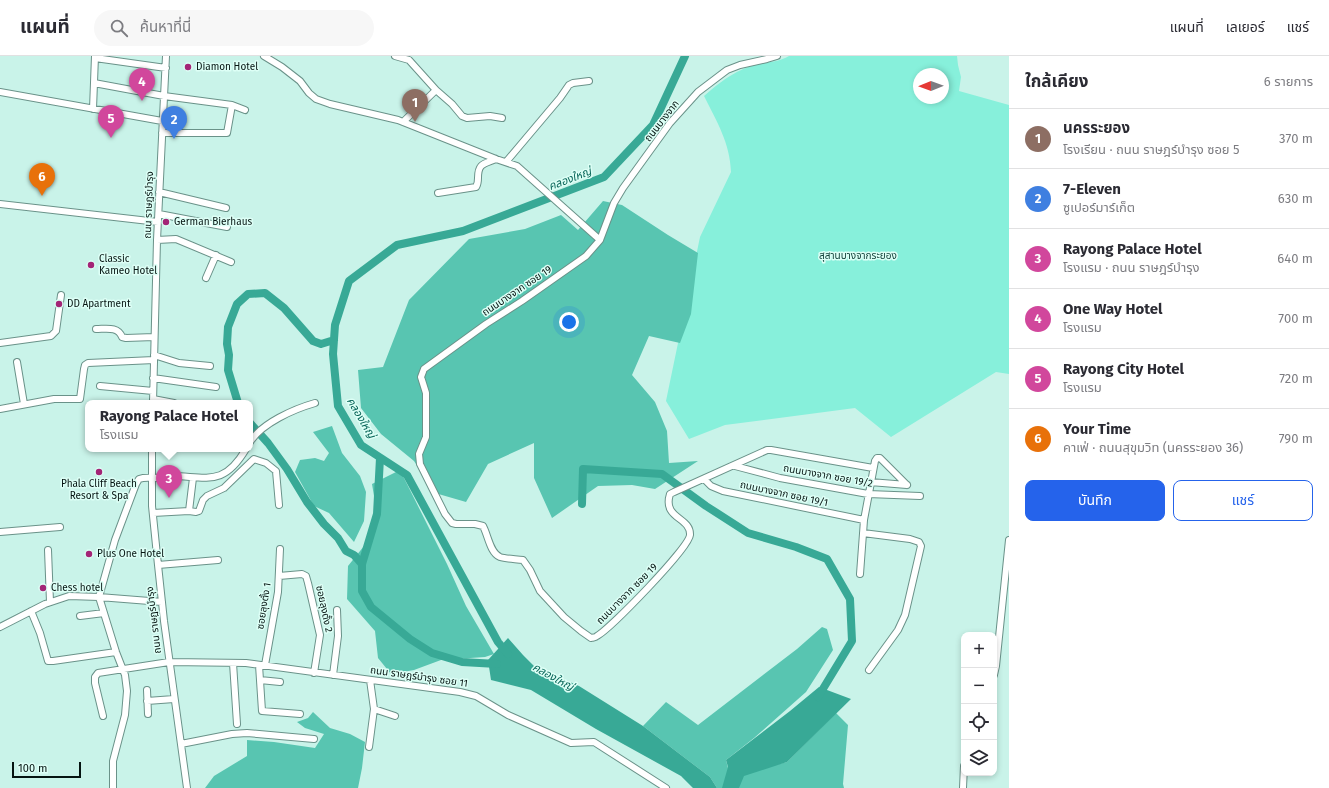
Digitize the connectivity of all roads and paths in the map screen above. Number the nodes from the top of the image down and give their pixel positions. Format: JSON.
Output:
{"nodes":[{"id":1,"x":166,"y":56,"type":"edge"},
{"id":2,"x":395,"y":56,"type":"edge"},
{"id":3,"x":777,"y":56,"type":"edge"},
{"id":4,"x":95,"y":57,"type":"edge"},
{"id":5,"x":267,"y":57,"type":"edge"},
{"id":6,"x":410,"y":58,"type":"edge"},
{"id":7,"x":166,"y":68,"type":"junction"},
{"id":8,"x":589,"y":81,"type":"dead end"},
{"id":9,"x":94,"y":83,"type":"junction"},
{"id":10,"x":436,"y":90,"type":"junction"},
{"id":11,"x":0,"y":92,"type":"edge"},
{"id":12,"x":164,"y":96,"type":"junction"},
{"id":13,"x":232,"y":105,"type":"junction"},
{"id":14,"x":93,"y":109,"type":"junction"},
{"id":15,"x":245,"y":110,"type":"dead end"},
{"id":16,"x":502,"y":118,"type":"dead end"},
{"id":17,"x":162,"y":121,"type":"junction"},
{"id":18,"x":403,"y":122,"type":"junction"},
{"id":19,"x":162,"y":133,"type":"junction"},
{"id":20,"x":496,"y":159,"type":"junction"},
{"id":21,"x":506,"y":162,"type":"junction"},
{"id":22,"x":159,"y":192,"type":"junction"},
{"id":23,"x":438,"y":192,"type":"dead end"},
{"id":24,"x":0,"y":204,"type":"edge"},
{"id":25,"x":226,"y":208,"type":"dead end"},
{"id":26,"x":159,"y":214,"type":"junction"},
{"id":27,"x":158,"y":222,"type":"junction"},
{"id":28,"x":227,"y":227,"type":"dead end"},
{"id":29,"x":157,"y":240,"type":"junction"},
{"id":30,"x":600,"y":240,"type":"junction"},
{"id":31,"x":216,"y":255,"type":"junction"},
{"id":32,"x":231,"y":262,"type":"dead end"},
{"id":33,"x":206,"y":278,"type":"dead end"},
{"id":34,"x":61,"y":295,"type":"dead end"},
{"id":35,"x":96,"y":329,"type":"dead end"},
{"id":36,"x":154,"y":337,"type":"junction"},
{"id":37,"x":0,"y":343,"type":"edge"},
{"id":38,"x":154,"y":357,"type":"junction"},
{"id":39,"x":17,"y":362,"type":"dead end"},
{"id":40,"x":210,"y":366,"type":"dead end"},
{"id":41,"x":153,"y":378,"type":"junction"},
{"id":42,"x":100,"y":386,"type":"dead end"},
{"id":43,"x":216,"y":387,"type":"dead end"},
{"id":44,"x":153,"y":391,"type":"junction"},
{"id":45,"x":153,"y":400,"type":"edge"},
{"id":46,"x":315,"y":403,"type":"dead end"},
{"id":47,"x":24,"y":404,"type":"junction"},
{"id":48,"x":0,"y":409,"type":"edge"},
{"id":49,"x":253,"y":438,"type":"edge"},
{"id":50,"x":152,"y":452,"type":"edge"},
{"id":51,"x":244,"y":452,"type":"edge"},
{"id":52,"x":735,"y":466,"type":"junction"},
{"id":53,"x":873,"y":468,"type":"junction"},
{"id":54,"x":152,"y":478,"type":"junction"},
{"id":55,"x":194,"y":478,"type":"junction"},
{"id":56,"x":704,"y":479,"type":"junction"},
{"id":57,"x":870,"y":482,"type":"junction"},
{"id":58,"x":868,"y":494,"type":"junction"},
{"id":59,"x":920,"y":496,"type":"dead end"},
{"id":60,"x":279,"y":505,"type":"dead end"},
{"id":61,"x":189,"y":511,"type":"junction"},
{"id":62,"x":153,"y":513,"type":"junction"},
{"id":63,"x":864,"y":520,"type":"junction"},
{"id":64,"x":60,"y":526,"type":"dead end"},
{"id":65,"x":0,"y":532,"type":"edge"},
{"id":66,"x":863,"y":533,"type":"junction"},
{"id":67,"x":1009,"y":540,"type":"edge"},
{"id":68,"x":280,"y":549,"type":"dead end"},
{"id":69,"x":48,"y":550,"type":"dead end"},
{"id":70,"x":218,"y":560,"type":"dead end"},
{"id":71,"x":158,"y":566,"type":"junction"},
{"id":72,"x":860,"y":574,"type":"dead end"},
{"id":73,"x":279,"y":576,"type":"junction"},
{"id":74,"x":99,"y":597,"type":"junction"},
{"id":75,"x":50,"y":602,"type":"junction"},
{"id":76,"x":162,"y":602,"type":"junction"},
{"id":77,"x":337,"y":610,"type":"dead end"},
{"id":78,"x":31,"y":611,"type":"junction"},
{"id":79,"x":104,"y":613,"type":"junction"},
{"id":80,"x":80,"y":616,"type":"dead end"},
{"id":81,"x":0,"y":627,"type":"edge"},
{"id":82,"x":116,"y":652,"type":"junction"},
{"id":83,"x":169,"y":662,"type":"junction"},
{"id":84,"x":233,"y":663,"type":"junction"},
{"id":85,"x":262,"y":665,"type":"junction"},
{"id":86,"x":996,"y":668,"type":"edge"},
{"id":87,"x":123,"y":670,"type":"junction"},
{"id":88,"x":868,"y":670,"type":"dead end"},
{"id":89,"x":314,"y":672,"type":"junction"},
{"id":90,"x":333,"y":675,"type":"junction"},
{"id":91,"x":260,"y":680,"type":"junction"},
{"id":92,"x":370,"y":680,"type":"junction"},
{"id":93,"x":280,"y":682,"type":"dead end"},
{"id":94,"x":147,"y":690,"type":"dead end"},
{"id":95,"x":174,"y":699,"type":"junction"},
{"id":96,"x":147,"y":701,"type":"junction"},
{"id":97,"x":374,"y":709,"type":"junction"},
{"id":98,"x":148,"y":714,"type":"dead end"},
{"id":99,"x":300,"y":714,"type":"dead end"},
{"id":100,"x":103,"y":716,"type":"dead end"},
{"id":101,"x":395,"y":716,"type":"dead end"},
{"id":102,"x":236,"y":724,"type":"dead end"},
{"id":103,"x":314,"y":739,"type":"dead end"},
{"id":104,"x":180,"y":744,"type":"junction"},
{"id":105,"x":369,"y":747,"type":"dead end"},
{"id":106,"x":964,"y":776,"type":"edge"},
{"id":107,"x":113,"y":788,"type":"edge"},
{"id":108,"x":187,"y":788,"type":"edge"},
{"id":109,"x":666,"y":788,"type":"edge"},
{"id":110,"x":963,"y":788,"type":"edge"}],
"edges":[{"from":1,"to":7,"type":"street","name":"ถนน ราษฎร์บำรุง"},
{"from":2,"to":6,"type":"street"},
{"from":3,"to":30,"type":"street","name":"ถนนบางจาก"},
{"from":4,"to":7,"type":"street"},
{"from":4,"to":9,"type":"street"},
{"from":5,"to":18,"type":"street"},
{"from":6,"to":10,"type":"street"},
{"from":7,"to":12,"type":"street","name":"ถนน ราษฎร์บำรุง"},
{"from":8,"to":21,"type":"street"},
{"from":9,"to":12,"type":"street"},
{"from":9,"to":14,"type":"street"},
{"from":10,"to":16,"type":"street"},
{"from":10,"to":18,"type":"street"},
{"from":11,"to":14,"type":"street"},
{"from":12,"to":13,"type":"street"},
{"from":12,"to":17,"type":"street","name":"ถนน ราษฎร์บำรุง"},
{"from":13,"to":15,"type":"street"},
{"from":13,"to":19,"type":"street"},
{"from":14,"to":17,"type":"street"},
{"from":17,"to":19,"type":"street","name":"ถนน ราษฎร์บำรุง"},
{"from":18,"to":20,"type":"street"},
{"from":19,"to":22,"type":"street","name":"ถนน ราษฎร์บำรุง"},
{"from":20,"to":21,"type":"street"},
{"from":20,"to":23,"type":"street"},
{"from":21,"to":30,"type":"street"},
{"from":22,"to":25,"type":"street"},
{"from":22,"to":26,"type":"street","name":"ถนน ราษฎร์บำรุง"},
{"from":24,"to":27,"type":"street"},
{"from":26,"to":27,"type":"street","name":"ถนน ราษฎร์บำรุง"},
{"from":26,"to":28,"type":"street"},
{"from":27,"to":29,"type":"street","name":"ถนน ราษฎร์บำรุง"},
{"from":29,"to":31,"type":"street"},
{"from":29,"to":36,"type":"street","name":"ถนน ราษฎร์บำรุง"},
{"from":30,"to":56,"type":"street","name":"ถนนบางจาก ซอย 19"},
{"from":31,"to":32,"type":"street"},
{"from":31,"to":33,"type":"street"},
{"from":34,"to":37,"type":"street"},
{"from":35,"to":36,"type":"street"},
{"from":36,"to":38,"type":"street","name":"ถนน ราษฎร์บำรุง"},
{"from":38,"to":40,"type":"street"},
{"from":38,"to":41,"type":"street","name":"ถนน ราษฎร์บำรุง"},
{"from":38,"to":47,"type":"street"},
{"from":39,"to":47,"type":"street"},
{"from":41,"to":43,"type":"street"},
{"from":41,"to":44,"type":"street","name":"ถนน ราษฎร์บำรุง"},
{"from":42,"to":44,"type":"street"},
{"from":44,"to":45,"type":"street","name":"ถนน ราษฎร์บำรุง"},
{"from":46,"to":49,"type":"street"},
{"from":47,"to":48,"type":"street"},
{"from":50,"to":54,"type":"street","name":"ถนน ราษฎร์บำรุง"},
{"from":51,"to":55,"type":"street"},
{"from":52,"to":53,"type":"street","name":"ถนนบางจาก ซอย 19"},
{"from":52,"to":56,"type":"street","name":"ถนนบางจาก ซอย 19"},
{"from":52,"to":58,"type":"street","name":"ถนนบางจาก ซอย 19/2"},
{"from":53,"to":57,"type":"street"},
{"from":53,"to":57,"type":"street"},
{"from":54,"to":55,"type":"street"},
{"from":54,"to":62,"type":"street","name":"ถนน ราษฎร์บำรุง"},
{"from":54,"to":74,"type":"street"},
{"from":55,"to":61,"type":"street"},
{"from":56,"to":63,"type":"street","name":"ถนนบางจาก ซอย 19/1"},
{"from":57,"to":58,"type":"street"},
{"from":58,"to":59,"type":"street","name":"ถนนบางจาก ซอย 19/2"},
{"from":58,"to":63,"type":"street"},
{"from":60,"to":61,"type":"street"},
{"from":61,"to":62,"type":"street"},
{"from":62,"to":71,"type":"street","name":"ถนน ราษฎร์บำรุง"},
{"from":63,"to":66,"type":"street"},
{"from":64,"to":65,"type":"street"},
{"from":66,"to":72,"type":"street"},
{"from":66,"to":88,"type":"street"},
{"from":67,"to":86,"type":"street"},
{"from":68,"to":73,"type":"street","name":"ซอยลุงตั้ง 1"},
{"from":69,"to":75,"type":"street"},
{"from":70,"to":71,"type":"street"},
{"from":71,"to":76,"type":"street","name":"ถนน ราษฎร์บำรุง"},
{"from":73,"to":85,"type":"street","name":"ซอยลุงตั้ง 1"},
{"from":73,"to":89,"type":"street","name":"ซอยลุงตั้ง 2"},
{"from":74,"to":75,"type":"street"},
{"from":74,"to":76,"type":"street"},
{"from":74,"to":79,"type":"street"},
{"from":75,"to":78,"type":"street"},
{"from":76,"to":83,"type":"street","name":"ถนน ราษฎร์บำรุง"},
{"from":77,"to":90,"type":"street"},
{"from":78,"to":81,"type":"street"},
{"from":78,"to":82,"type":"street"},
{"from":79,"to":80,"type":"street"},
{"from":79,"to":82,"type":"street"},
{"from":82,"to":87,"type":"street"},
{"from":83,"to":84,"type":"street","name":"ถนน ราษฎร์บำรุง ซอย 11"},
{"from":83,"to":87,"type":"street","name":"ถนน ราษฎร์บำรุง ซอย 11"},
{"from":83,"to":95,"type":"street","name":"ถนน ราษฎร์บำรุง"},
{"from":84,"to":85,"type":"street","name":"ถนน ราษฎร์บำรุง ซอย 11"},
{"from":84,"to":102,"type":"street"},
{"from":85,"to":89,"type":"street","name":"ถนน ราษฎร์บำรุง ซอย 11"},
{"from":85,"to":91,"type":"street","name":"ซอยลุงตั้ง 1"},
{"from":87,"to":100,"type":"street","name":"ถนน ราษฎร์บำรุง ซอย 11"},
{"from":87,"to":107,"type":"street"},
{"from":89,"to":90,"type":"street","name":"ถนน ราษฎร์บำรุง ซอย 11"},
{"from":90,"to":92,"type":"street","name":"ถนน ราษฎร์บำรุง ซอย 11"},
{"from":91,"to":93,"type":"street"},
{"from":91,"to":99,"type":"street","name":"ซอยลุงตั้ง 1"},
{"from":92,"to":97,"type":"street"},
{"from":92,"to":109,"type":"street","name":"ถนน ราษฎร์บำรุง ซอย 11"},
{"from":94,"to":96,"type":"street"},
{"from":95,"to":96,"type":"street"},
{"from":95,"to":104,"type":"street","name":"ถนน ราษฎร์บำรุง"},
{"from":96,"to":98,"type":"street"},
{"from":97,"to":101,"type":"street"},
{"from":97,"to":105,"type":"street"},
{"from":103,"to":104,"type":"street"},
{"from":104,"to":108,"type":"street","name":"ถนน ราษฎร์บำรุง"},
{"from":106,"to":110,"type":"street"}]}
